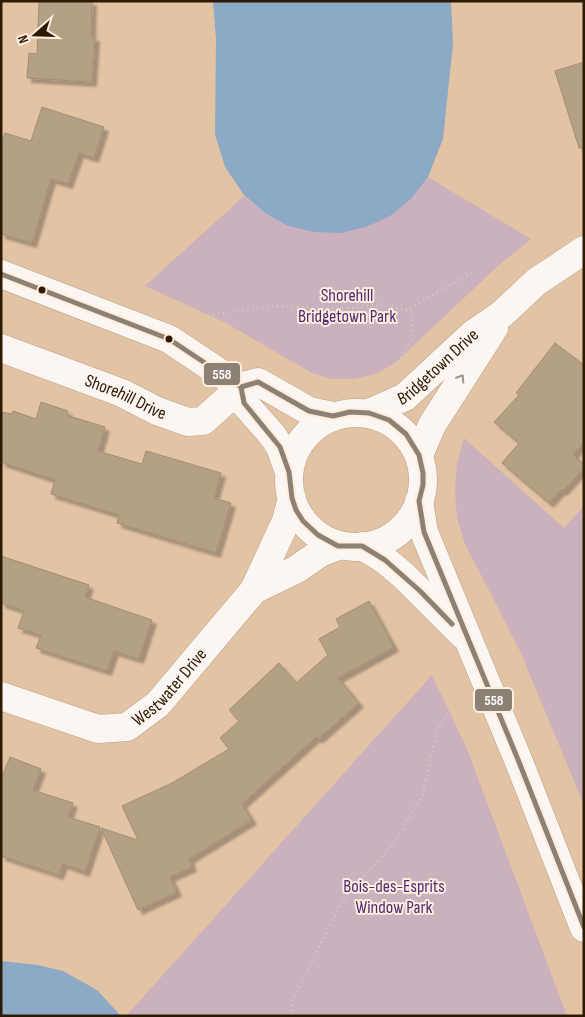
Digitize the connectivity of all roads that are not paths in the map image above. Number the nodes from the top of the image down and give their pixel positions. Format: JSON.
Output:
{"nodes":[{"id":1,"x":584,"y":250,"type":"edge"},
{"id":2,"x":1,"y":274,"type":"edge"},
{"id":3,"x":502,"y":314,"type":"junction"},
{"id":4,"x":1,"y":348,"type":"edge"},
{"id":5,"x":241,"y":387,"type":"junction"},
{"id":6,"x":370,"y":413,"type":"junction"},
{"id":7,"x":333,"y":416,"type":"junction"},
{"id":8,"x":419,"y":455,"type":"junction"},
{"id":9,"x":290,"y":485,"type":"junction"},
{"id":10,"x":419,"y":501,"type":"junction"},
{"id":11,"x":350,"y":546,"type":"junction"},
{"id":12,"x":254,"y":590,"type":"junction"},
{"id":13,"x":466,"y":638,"type":"junction"},
{"id":14,"x":1,"y":696,"type":"edge"},
{"id":15,"x":584,"y":928,"type":"edge"}],
"edges":[{"from":1,"to":3,"type":"street","name":"Bridgetown Drive"},
{"from":2,"to":5,"type":"street"},
{"from":3,"to":6,"type":"street","name":"Bridgetown Drive"},
{"from":8,"to":3,"type":"street","name":"Bridgetown Drive","one_way":true},
{"from":4,"to":5,"type":"street","name":"Shorehill Drive"},
{"from":5,"to":7,"type":"street"},
{"from":5,"to":9,"type":"street"},
{"from":6,"to":7,"type":"street"},
{"from":6,"to":8,"type":"street"},
{"from":7,"to":9,"type":"street"},
{"from":8,"to":10,"type":"street"},
{"from":9,"to":11,"type":"street"},
{"from":9,"to":12,"type":"street","name":"Westwater Drive"},
{"from":10,"to":11,"type":"street"},
{"from":10,"to":13,"type":"street"},
{"from":11,"to":12,"type":"street","name":"Westwater Drive"},
{"from":11,"to":13,"type":"street"},
{"from":12,"to":14,"type":"street","name":"Westwater Drive"},
{"from":13,"to":15,"type":"street"}]}
